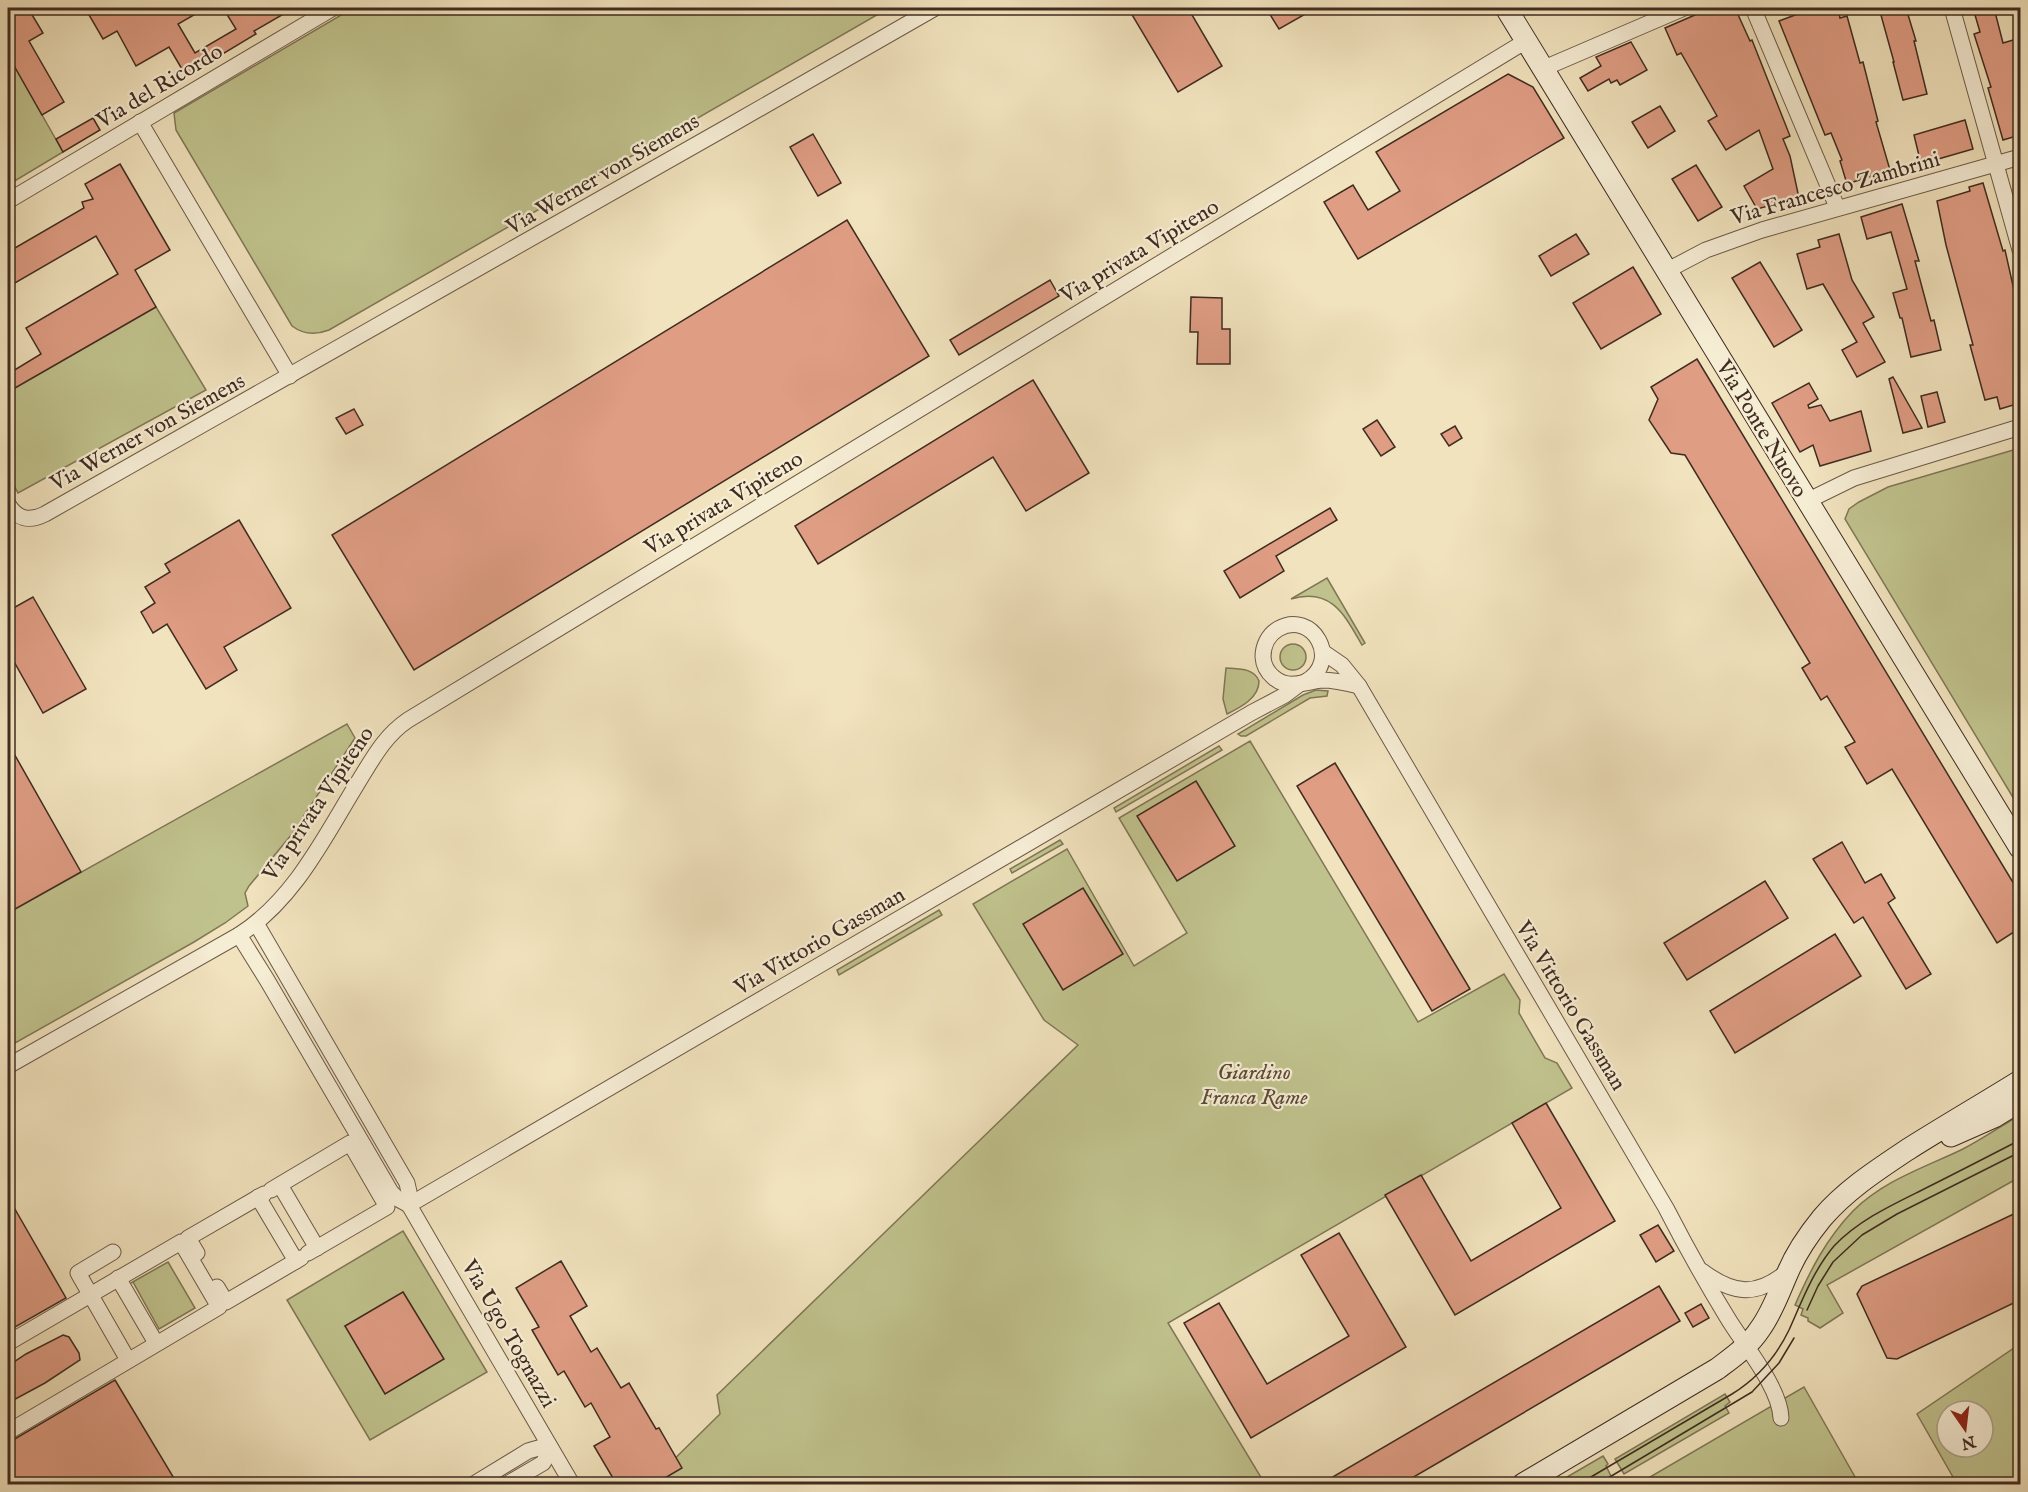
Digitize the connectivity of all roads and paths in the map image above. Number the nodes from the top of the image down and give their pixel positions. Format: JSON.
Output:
{"nodes":[{"id":1,"x":333,"y":8,"type":"edge"},
{"id":2,"x":935,"y":8,"type":"edge"},
{"id":3,"x":1506,"y":8,"type":"edge"},
{"id":4,"x":1684,"y":8,"type":"edge"},
{"id":5,"x":1753,"y":8,"type":"edge"},
{"id":6,"x":1952,"y":8,"type":"edge"},
{"id":7,"x":1526,"y":41,"type":"junction"},
{"id":8,"x":1542,"y":69,"type":"junction"},
{"id":9,"x":140,"y":122,"type":"junction"},
{"id":10,"x":2020,"y":157,"type":"edge"},
{"id":11,"x":1996,"y":164,"type":"junction"},
{"id":12,"x":8,"y":201,"type":"edge"},
{"id":13,"x":1838,"y":207,"type":"junction"},
{"id":14,"x":2020,"y":250,"type":"edge"},
{"id":15,"x":1666,"y":271,"type":"junction"},
{"id":16,"x":290,"y":376,"type":"junction"},
{"id":17,"x":2020,"y":427,"type":"edge"},
{"id":18,"x":1808,"y":501,"type":"junction"},
{"id":19,"x":8,"y":504,"type":"edge"},
{"id":20,"x":1323,"y":652,"type":"junction"},
{"id":21,"x":1271,"y":675,"type":"junction"},
{"id":22,"x":1303,"y":683,"type":"junction"},
{"id":23,"x":1359,"y":686,"type":"junction"},
{"id":24,"x":1251,"y":713,"type":"junction"},
{"id":25,"x":2020,"y":848,"type":"edge"},
{"id":26,"x":256,"y":923,"type":"junction"},
{"id":27,"x":239,"y":935,"type":"junction"},
{"id":28,"x":8,"y":1066,"type":"edge"},
{"id":29,"x":2020,"y":1081,"type":"edge"},
{"id":30,"x":2020,"y":1101,"type":"edge"},
{"id":31,"x":1902,"y":1153,"type":"junction"},
{"id":32,"x":268,"y":1191,"type":"junction"},
{"id":33,"x":409,"y":1205,"type":"junction"},
{"id":34,"x":113,"y":1252,"type":"dead end"},
{"id":35,"x":306,"y":1255,"type":"junction"},
{"id":36,"x":1700,"y":1270,"type":"junction"},
{"id":37,"x":1788,"y":1271,"type":"junction"},
{"id":38,"x":118,"y":1278,"type":"junction"},
{"id":39,"x":90,"y":1295,"type":"junction"},
{"id":40,"x":8,"y":1343,"type":"edge"},
{"id":41,"x":156,"y":1343,"type":"junction"},
{"id":42,"x":1747,"y":1346,"type":"junction"},
{"id":43,"x":128,"y":1360,"type":"junction"},
{"id":44,"x":1781,"y":1418,"type":"dead end"},
{"id":45,"x":8,"y":1432,"type":"edge"},
{"id":46,"x":551,"y":1449,"type":"junction"},
{"id":47,"x":474,"y":1485,"type":"edge"},
{"id":48,"x":507,"y":1485,"type":"edge"},
{"id":49,"x":572,"y":1485,"type":"edge"},
{"id":50,"x":1523,"y":1485,"type":"edge"}],
"edges":[{"from":1,"to":9,"type":"street","name":"Via del Ricordo"},
{"from":2,"to":16,"type":"street","name":"Via Werner von Siemens"},
{"from":3,"to":7,"type":"street","name":"Via Ponte Nuovo"},
{"from":4,"to":8,"type":"street"},
{"from":5,"to":13,"type":"street"},
{"from":6,"to":11,"type":"street"},
{"from":7,"to":8,"type":"street","name":"Via Ponte Nuovo"},
{"from":7,"to":26,"type":"street","name":"Via privata Vipiteno"},
{"from":8,"to":15,"type":"street","name":"Via Ponte Nuovo"},
{"from":9,"to":12,"type":"street","name":"Via del Ricordo"},
{"from":9,"to":16,"type":"street"},
{"from":10,"to":11,"type":"street","name":"Via Francesco Zambrini"},
{"from":11,"to":13,"type":"street","name":"Via Francesco Zambrini"},
{"from":11,"to":14,"type":"street"},
{"from":13,"to":15,"type":"street","name":"Via Francesco Zambrini"},
{"from":15,"to":18,"type":"street","name":"Via Ponte Nuovo"},
{"from":16,"to":19,"type":"street","name":"Via Werner von Siemens"},
{"from":17,"to":18,"type":"street"},
{"from":18,"to":25,"type":"street","name":"Via Ponte Nuovo"},
{"from":20,"to":21,"type":"street","name":"Via Vittorio Gassman"},
{"from":20,"to":22,"type":"street","name":"Via Vittorio Gassman"},
{"from":20,"to":23,"type":"street","name":"Via Vittorio Gassman"},
{"from":21,"to":22,"type":"street"},
{"from":21,"to":24,"type":"street","name":"Via Vittorio Gassman"},
{"from":22,"to":23,"type":"street"},
{"from":22,"to":24,"type":"street","name":"Via Vittorio Gassman"},
{"from":23,"to":36,"type":"street","name":"Via Vittorio Gassman"},
{"from":24,"to":33,"type":"street","name":"Via Vittorio Gassman"},
{"from":26,"to":27,"type":"street","name":"Via privata Vipiteno"},
{"from":26,"to":33,"type":"street","name":"Via Ugo Tognazzi"},
{"from":27,"to":28,"type":"street","name":"Via privata Vipiteno"},
{"from":27,"to":33,"type":"street","name":"Via Ugo Tognazzi"},
{"from":29,"to":31,"type":"street"},
{"from":30,"to":31,"type":"street"},
{"from":31,"to":37,"type":"street"},
{"from":32,"to":35,"type":"street"},
{"from":32,"to":35,"type":"street"},
{"from":32,"to":35,"type":"street"},
{"from":32,"to":35,"type":"street"},
{"from":33,"to":46,"type":"street","name":"Via Ugo Tognazzi"},
{"from":34,"to":39,"type":"street"},
{"from":36,"to":37,"type":"street"},
{"from":36,"to":42,"type":"street","name":"Via Vittorio Gassman"},
{"from":37,"to":42,"type":"street"},
{"from":38,"to":39,"type":"street"},
{"from":38,"to":41,"type":"street"},
{"from":38,"to":41,"type":"street"},
{"from":39,"to":40,"type":"street"},
{"from":39,"to":43,"type":"street"},
{"from":41,"to":43,"type":"street"},
{"from":42,"to":44,"type":"street","name":"Via Vittorio Gassman"},
{"from":42,"to":50,"type":"street"},
{"from":43,"to":45,"type":"street"},
{"from":46,"to":47,"type":"street"},
{"from":46,"to":48,"type":"street"},
{"from":46,"to":49,"type":"street","name":"Via Ugo Tognazzi"}]}
